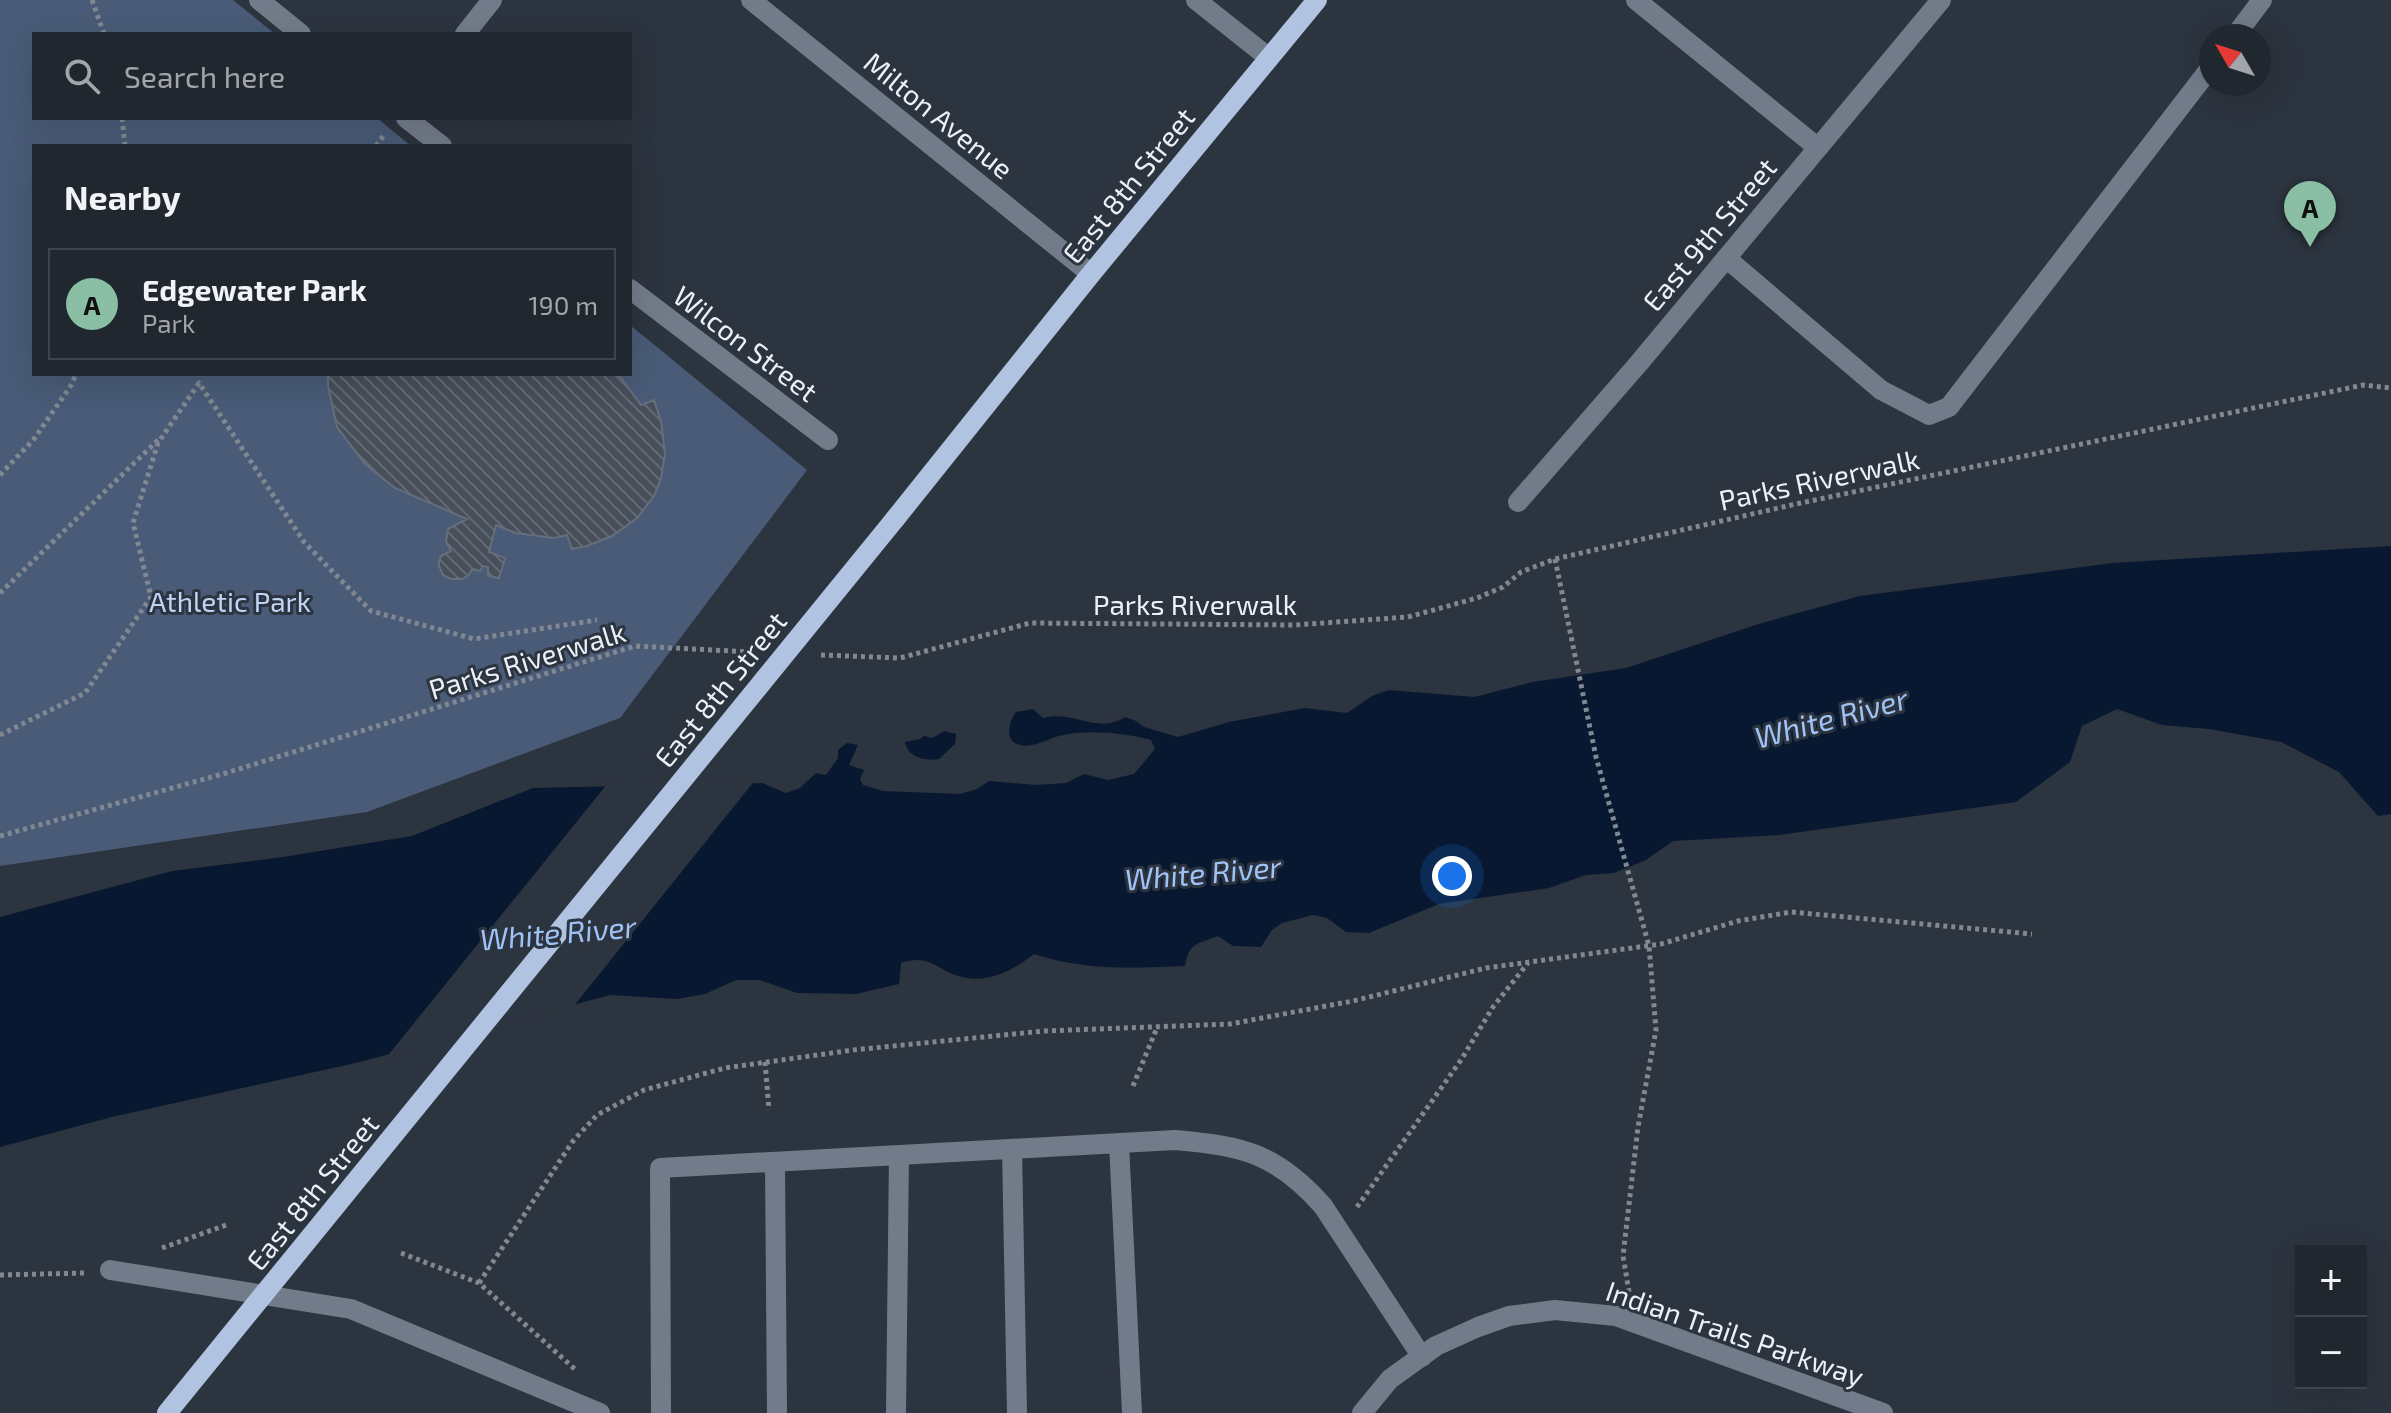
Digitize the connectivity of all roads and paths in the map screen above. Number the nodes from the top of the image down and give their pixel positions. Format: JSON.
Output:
{"nodes":[{"id":1,"x":92,"y":0,"type":"edge"},
{"id":2,"x":259,"y":0,"type":"edge"},
{"id":3,"x":492,"y":0,"type":"edge"},
{"id":4,"x":751,"y":0,"type":"edge"},
{"id":5,"x":1196,"y":0,"type":"edge"},
{"id":6,"x":1317,"y":0,"type":"edge"},
{"id":7,"x":1941,"y":0,"type":"edge"},
{"id":8,"x":2262,"y":0,"type":"edge"},
{"id":9,"x":1642,"y":2,"type":"edge"},
{"id":10,"x":2244,"y":24,"type":"edge"},
{"id":11,"x":103,"y":32,"type":"edge"},
{"id":12,"x":299,"y":32,"type":"edge"},
{"id":13,"x":467,"y":32,"type":"edge"},
{"id":14,"x":1269,"y":58,"type":"junction"},
{"id":15,"x":2199,"y":83,"type":"edge"},
{"id":16,"x":122,"y":120,"type":"edge"},
{"id":17,"x":409,"y":120,"type":"edge"},
{"id":18,"x":125,"y":144,"type":"edge"},
{"id":19,"x":439,"y":144,"type":"edge"},
{"id":20,"x":1817,"y":147,"type":"junction"},
{"id":21,"x":1726,"y":258,"type":"junction"},
{"id":22,"x":1091,"y":274,"type":"junction"},
{"id":23,"x":632,"y":291,"type":"edge"},
{"id":24,"x":75,"y":376,"type":"edge"},
{"id":25,"x":204,"y":376,"type":"edge"},
{"id":26,"x":199,"y":383,"type":"junction"},
{"id":27,"x":2391,"y":388,"type":"edge"},
{"id":28,"x":828,"y":440,"type":"dead end"},
{"id":29,"x":0,"y":475,"type":"edge"},
{"id":30,"x":1518,"y":502,"type":"dead end"},
{"id":31,"x":1555,"y":559,"type":"junction"},
{"id":32,"x":0,"y":593,"type":"edge"},
{"id":33,"x":597,"y":620,"type":"dead end"},
{"id":34,"x":760,"y":652,"type":"dead end"},
{"id":35,"x":807,"y":654,"type":"dead end"},
{"id":36,"x":0,"y":735,"type":"edge"},
{"id":37,"x":0,"y":836,"type":"edge"},
{"id":38,"x":2032,"y":934,"type":"dead end"},
{"id":39,"x":1649,"y":946,"type":"junction"},
{"id":40,"x":1528,"y":963,"type":"junction"},
{"id":41,"x":1156,"y":1030,"type":"dead end"},
{"id":42,"x":765,"y":1062,"type":"junction"},
{"id":43,"x":1133,"y":1086,"type":"dead end"},
{"id":44,"x":769,"y":1110,"type":"dead end"},
{"id":45,"x":1119,"y":1143,"type":"junction"},
{"id":46,"x":1012,"y":1149,"type":"junction"},
{"id":47,"x":899,"y":1155,"type":"junction"},
{"id":48,"x":775,"y":1164,"type":"junction"},
{"id":49,"x":1340,"y":1232,"type":"junction"},
{"id":50,"x":401,"y":1253,"type":"dead end"},
{"id":51,"x":110,"y":1270,"type":"dead end"},
{"id":52,"x":479,"y":1283,"type":"junction"},
{"id":53,"x":1634,"y":1323,"type":"junction"},
{"id":54,"x":1422,"y":1357,"type":"junction"},
{"id":55,"x":588,"y":1380,"type":"dead end"},
{"id":56,"x":167,"y":1413,"type":"edge"},
{"id":57,"x":600,"y":1413,"type":"edge"},
{"id":58,"x":661,"y":1413,"type":"edge"},
{"id":59,"x":777,"y":1413,"type":"edge"},
{"id":60,"x":896,"y":1413,"type":"edge"},
{"id":61,"x":1017,"y":1413,"type":"edge"},
{"id":62,"x":1132,"y":1413,"type":"edge"},
{"id":63,"x":1362,"y":1413,"type":"edge"},
{"id":64,"x":1883,"y":1413,"type":"edge"}],
"edges":[{"from":1,"to":11,"type":"path"},
{"from":2,"to":12,"type":"street"},
{"from":3,"to":13,"type":"street"},
{"from":4,"to":22,"type":"street","name":"Milton Avenue"},
{"from":5,"to":14,"type":"street"},
{"from":6,"to":14,"type":"main road","name":"East 8th Street"},
{"from":7,"to":20,"type":"street","name":"East 9th Street"},
{"from":8,"to":10,"type":"street"},
{"from":9,"to":20,"type":"street"},
{"from":14,"to":22,"type":"main road","name":"East 8th Street"},
{"from":15,"to":21,"type":"street"},
{"from":16,"to":18,"type":"path"},
{"from":17,"to":19,"type":"street"},
{"from":20,"to":21,"type":"street","name":"East 9th Street"},
{"from":21,"to":30,"type":"street","name":"East 9th Street"},
{"from":22,"to":56,"type":"main road","name":"East 8th Street","bridge":true},
{"from":23,"to":28,"type":"street","name":"Wilcon Street"},
{"from":24,"to":29,"type":"path"},
{"from":25,"to":26,"type":"path"},
{"from":26,"to":32,"type":"path"},
{"from":26,"to":33,"type":"path"},
{"from":26,"to":36,"type":"path"},
{"from":27,"to":31,"type":"path","name":"Parks Riverwalk"},
{"from":31,"to":35,"type":"path","name":"Parks Riverwalk"},
{"from":31,"to":39,"type":"path"},
{"from":34,"to":37,"type":"path","name":"Parks Riverwalk"},
{"from":38,"to":39,"type":"path"},
{"from":39,"to":40,"type":"path"},
{"from":39,"to":53,"type":"path"},
{"from":40,"to":42,"type":"path"},
{"from":40,"to":49,"type":"path"},
{"from":41,"to":43,"type":"path"},
{"from":42,"to":44,"type":"path"},
{"from":42,"to":52,"type":"path"},
{"from":45,"to":46,"type":"street"},
{"from":45,"to":49,"type":"street"},
{"from":45,"to":62,"type":"street"},
{"from":46,"to":47,"type":"street"},
{"from":46,"to":61,"type":"street"},
{"from":47,"to":48,"type":"street"},
{"from":47,"to":60,"type":"street"},
{"from":48,"to":58,"type":"street"},
{"from":48,"to":59,"type":"street"},
{"from":49,"to":54,"type":"street"},
{"from":50,"to":52,"type":"path"},
{"from":51,"to":57,"type":"street"},
{"from":52,"to":55,"type":"path"},
{"from":53,"to":54,"type":"street","name":"Indian Trails Parkway"},
{"from":53,"to":64,"type":"street","name":"Indian Trails Parkway"},
{"from":54,"to":63,"type":"street","name":"Indian Trails Parkway"}]}
